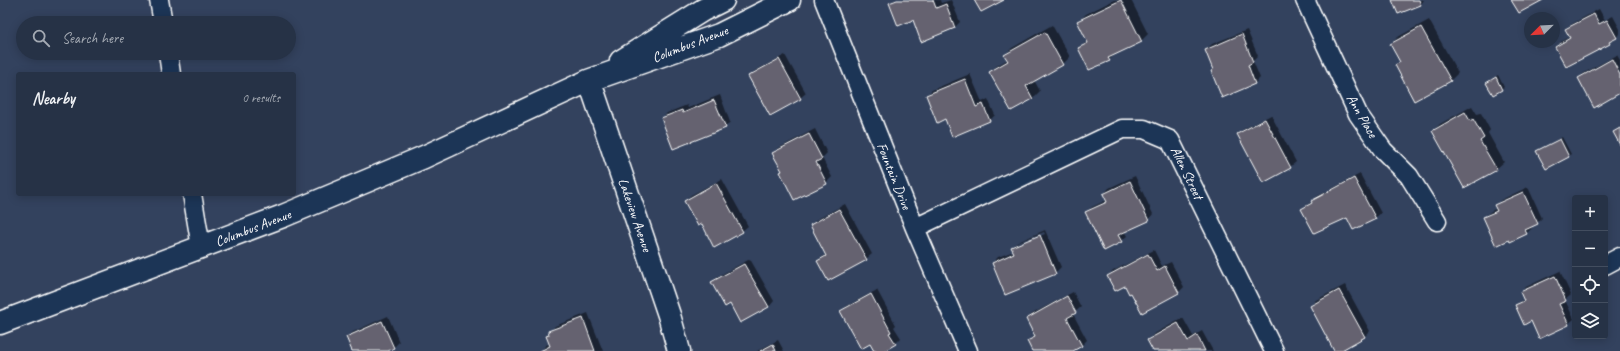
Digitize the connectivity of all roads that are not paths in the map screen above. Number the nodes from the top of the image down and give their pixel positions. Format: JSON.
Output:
{"nodes":[{"id":1,"x":159,"y":0,"type":"edge"},
{"id":2,"x":723,"y":0,"type":"edge"},
{"id":3,"x":789,"y":0,"type":"edge"},
{"id":4,"x":824,"y":0,"type":"edge"},
{"id":5,"x":1305,"y":0,"type":"edge"},
{"id":6,"x":710,"y":5,"type":"edge"},
{"id":7,"x":162,"y":16,"type":"edge"},
{"id":8,"x":169,"y":60,"type":"edge"},
{"id":9,"x":171,"y":72,"type":"edge"},
{"id":10,"x":588,"y":81,"type":"junction"},
{"id":11,"x":192,"y":196,"type":"edge"},
{"id":12,"x":1437,"y":221,"type":"dead end"},
{"id":13,"x":914,"y":228,"type":"junction"},
{"id":14,"x":201,"y":248,"type":"junction"},
{"id":15,"x":1620,"y":257,"type":"edge"},
{"id":16,"x":1608,"y":263,"type":"edge"},
{"id":17,"x":0,"y":323,"type":"edge"},
{"id":18,"x":679,"y":351,"type":"edge"},
{"id":19,"x":968,"y":351,"type":"edge"},
{"id":20,"x":1274,"y":351,"type":"edge"}],
"edges":[{"from":1,"to":7,"type":"street"},
{"from":2,"to":6,"type":"street","name":"Columbus Avenue"},
{"from":3,"to":10,"type":"street","name":"Columbus Avenue"},
{"from":4,"to":13,"type":"street","name":"Fountain Drive"},
{"from":5,"to":12,"type":"street","name":"Ann Place"},
{"from":6,"to":10,"type":"street","name":"Columbus Avenue"},
{"from":8,"to":9,"type":"street"},
{"from":10,"to":14,"type":"street","name":"Columbus Avenue"},
{"from":10,"to":18,"type":"street","name":"Lakeview Avenue"},
{"from":11,"to":14,"type":"street"},
{"from":13,"to":19,"type":"street","name":"Fountain Drive"},
{"from":13,"to":20,"type":"street","name":"Allen Street"},
{"from":14,"to":17,"type":"street","name":"Columbus Avenue"},
{"from":15,"to":16,"type":"street"}]}
